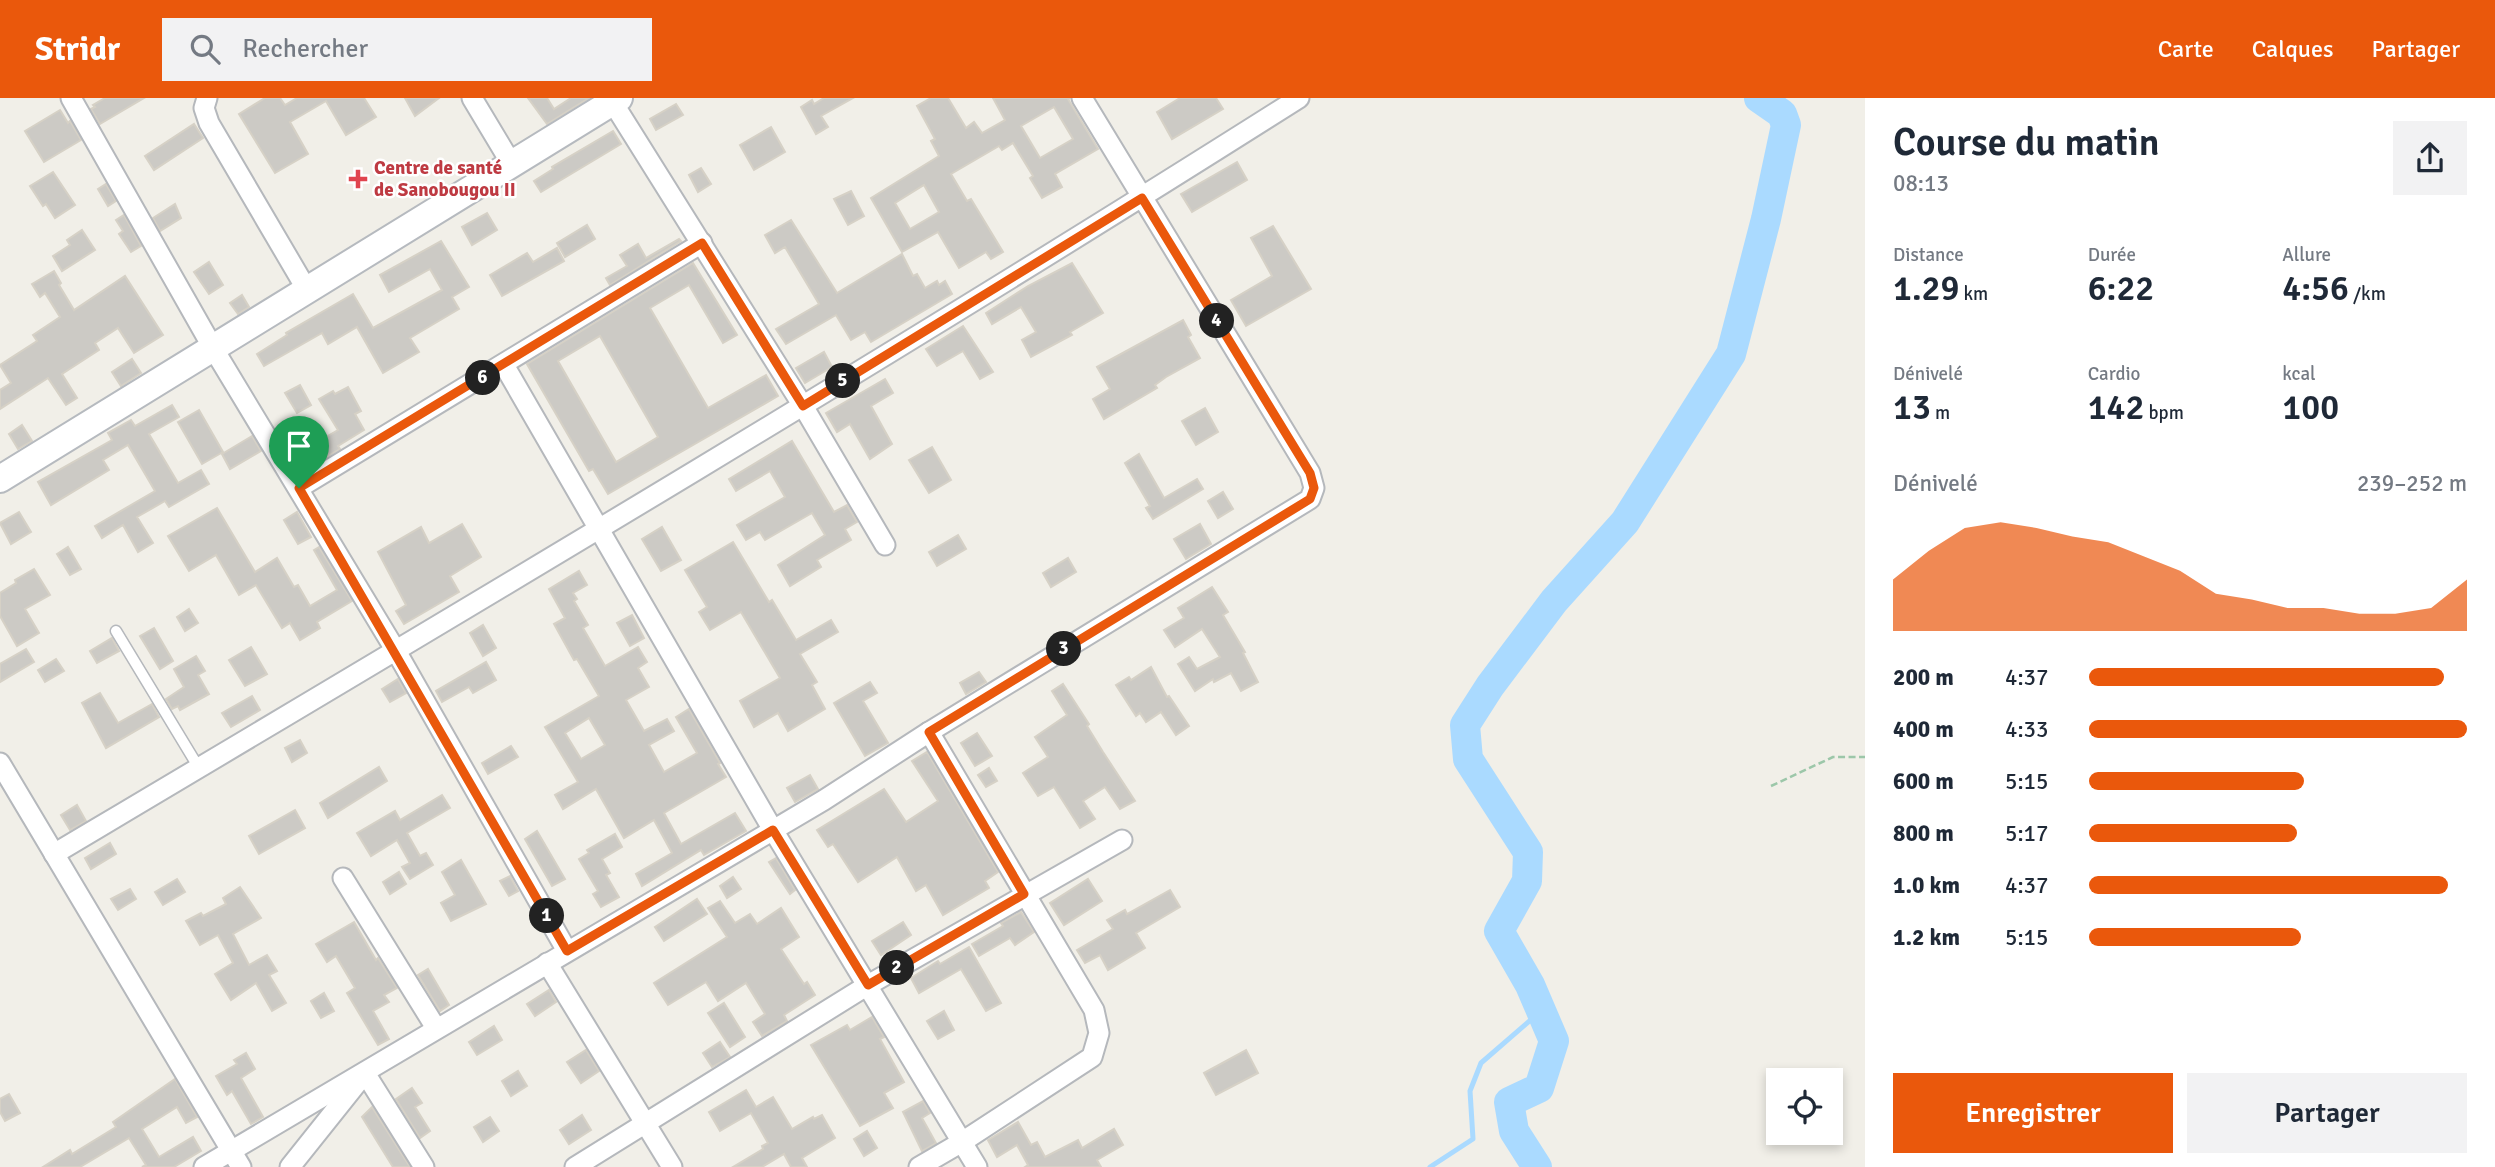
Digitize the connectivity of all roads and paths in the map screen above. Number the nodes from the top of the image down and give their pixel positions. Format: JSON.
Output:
{"nodes":[{"id":1,"x":71,"y":98,"type":"edge"},
{"id":2,"x":206,"y":98,"type":"edge"},
{"id":3,"x":472,"y":98,"type":"edge"},
{"id":4,"x":1082,"y":98,"type":"edge"},
{"id":5,"x":1299,"y":98,"type":"edge"},
{"id":6,"x":614,"y":99,"type":"edge"},
{"id":7,"x":511,"y":163,"type":"junction"},
{"id":8,"x":1142,"y":198,"type":"junction"},
{"id":9,"x":702,"y":243,"type":"junction"},
{"id":10,"x":307,"y":290,"type":"junction"},
{"id":11,"x":213,"y":348,"type":"junction"},
{"id":12,"x":505,"y":365,"type":"junction"},
{"id":13,"x":803,"y":406,"type":"junction"},
{"id":14,"x":0,"y":479,"type":"edge"},
{"id":15,"x":299,"y":488,"type":"junction"},
{"id":16,"x":600,"y":528,"type":"junction"},
{"id":17,"x":885,"y":545,"type":"dead end"},
{"id":18,"x":117,"y":631,"type":"dead end"},
{"id":19,"x":396,"y":651,"type":"junction"},
{"id":20,"x":929,"y":732,"type":"junction"},
{"id":21,"x":1865,"y":757,"type":"edge"},
{"id":22,"x":0,"y":763,"type":"edge"},
{"id":23,"x":199,"y":768,"type":"junction"},
{"id":24,"x":1771,"y":786,"type":"dead end"},
{"id":25,"x":773,"y":830,"type":"junction"},
{"id":26,"x":1122,"y":840,"type":"dead end"},
{"id":27,"x":54,"y":854,"type":"junction"},
{"id":28,"x":343,"y":878,"type":"dead end"},
{"id":29,"x":1024,"y":894,"type":"junction"},
{"id":30,"x":567,"y":951,"type":"junction"},
{"id":31,"x":547,"y":963,"type":"junction"},
{"id":32,"x":868,"y":985,"type":"junction"},
{"id":33,"x":436,"y":1028,"type":"junction"},
{"id":34,"x":365,"y":1073,"type":"junction"},
{"id":35,"x":646,"y":1123,"type":"junction"},
{"id":36,"x":962,"y":1142,"type":"junction"},
{"id":37,"x":236,"y":1159,"type":"edge"},
{"id":38,"x":204,"y":1167,"type":"edge"},
{"id":39,"x":290,"y":1167,"type":"edge"},
{"id":40,"x":424,"y":1167,"type":"edge"},
{"id":41,"x":575,"y":1167,"type":"edge"},
{"id":42,"x":672,"y":1167,"type":"edge"},
{"id":43,"x":919,"y":1167,"type":"edge"},
{"id":44,"x":977,"y":1167,"type":"edge"}],
"edges":[{"from":1,"to":11,"type":"street"},
{"from":2,"to":10,"type":"street"},
{"from":3,"to":7,"type":"street"},
{"from":4,"to":8,"type":"street"},
{"from":5,"to":8,"type":"street"},
{"from":6,"to":7,"type":"main road"},
{"from":6,"to":9,"type":"street"},
{"from":7,"to":10,"type":"main road"},
{"from":8,"to":13,"type":"street"},
{"from":8,"to":20,"type":"street"},
{"from":9,"to":12,"type":"street"},
{"from":9,"to":13,"type":"street"},
{"from":10,"to":11,"type":"main road"},
{"from":11,"to":14,"type":"main road"},
{"from":11,"to":15,"type":"street"},
{"from":12,"to":15,"type":"street"},
{"from":12,"to":16,"type":"street"},
{"from":13,"to":16,"type":"street"},
{"from":13,"to":17,"type":"street"},
{"from":15,"to":19,"type":"street"},
{"from":16,"to":19,"type":"street"},
{"from":16,"to":25,"type":"street"},
{"from":18,"to":23,"type":"lane"},
{"from":19,"to":23,"type":"street"},
{"from":19,"to":30,"type":"street"},
{"from":20,"to":25,"type":"street"},
{"from":20,"to":29,"type":"street"},
{"from":21,"to":24,"type":"path"},
{"from":22,"to":27,"type":"street"},
{"from":23,"to":27,"type":"street"},
{"from":25,"to":30,"type":"street"},
{"from":25,"to":32,"type":"street"},
{"from":26,"to":29,"type":"street"},
{"from":27,"to":37,"type":"street"},
{"from":28,"to":33,"type":"street"},
{"from":29,"to":32,"type":"street"},
{"from":29,"to":36,"type":"street"},
{"from":30,"to":31,"type":"street"},
{"from":31,"to":33,"type":"street"},
{"from":31,"to":35,"type":"street"},
{"from":32,"to":35,"type":"street"},
{"from":32,"to":36,"type":"street"},
{"from":33,"to":34,"type":"street"},
{"from":34,"to":37,"type":"street"},
{"from":34,"to":39,"type":"street"},
{"from":34,"to":40,"type":"street"},
{"from":35,"to":41,"type":"street"},
{"from":35,"to":42,"type":"street"},
{"from":36,"to":43,"type":"street"},
{"from":36,"to":44,"type":"street"},
{"from":37,"to":38,"type":"street"}]}
